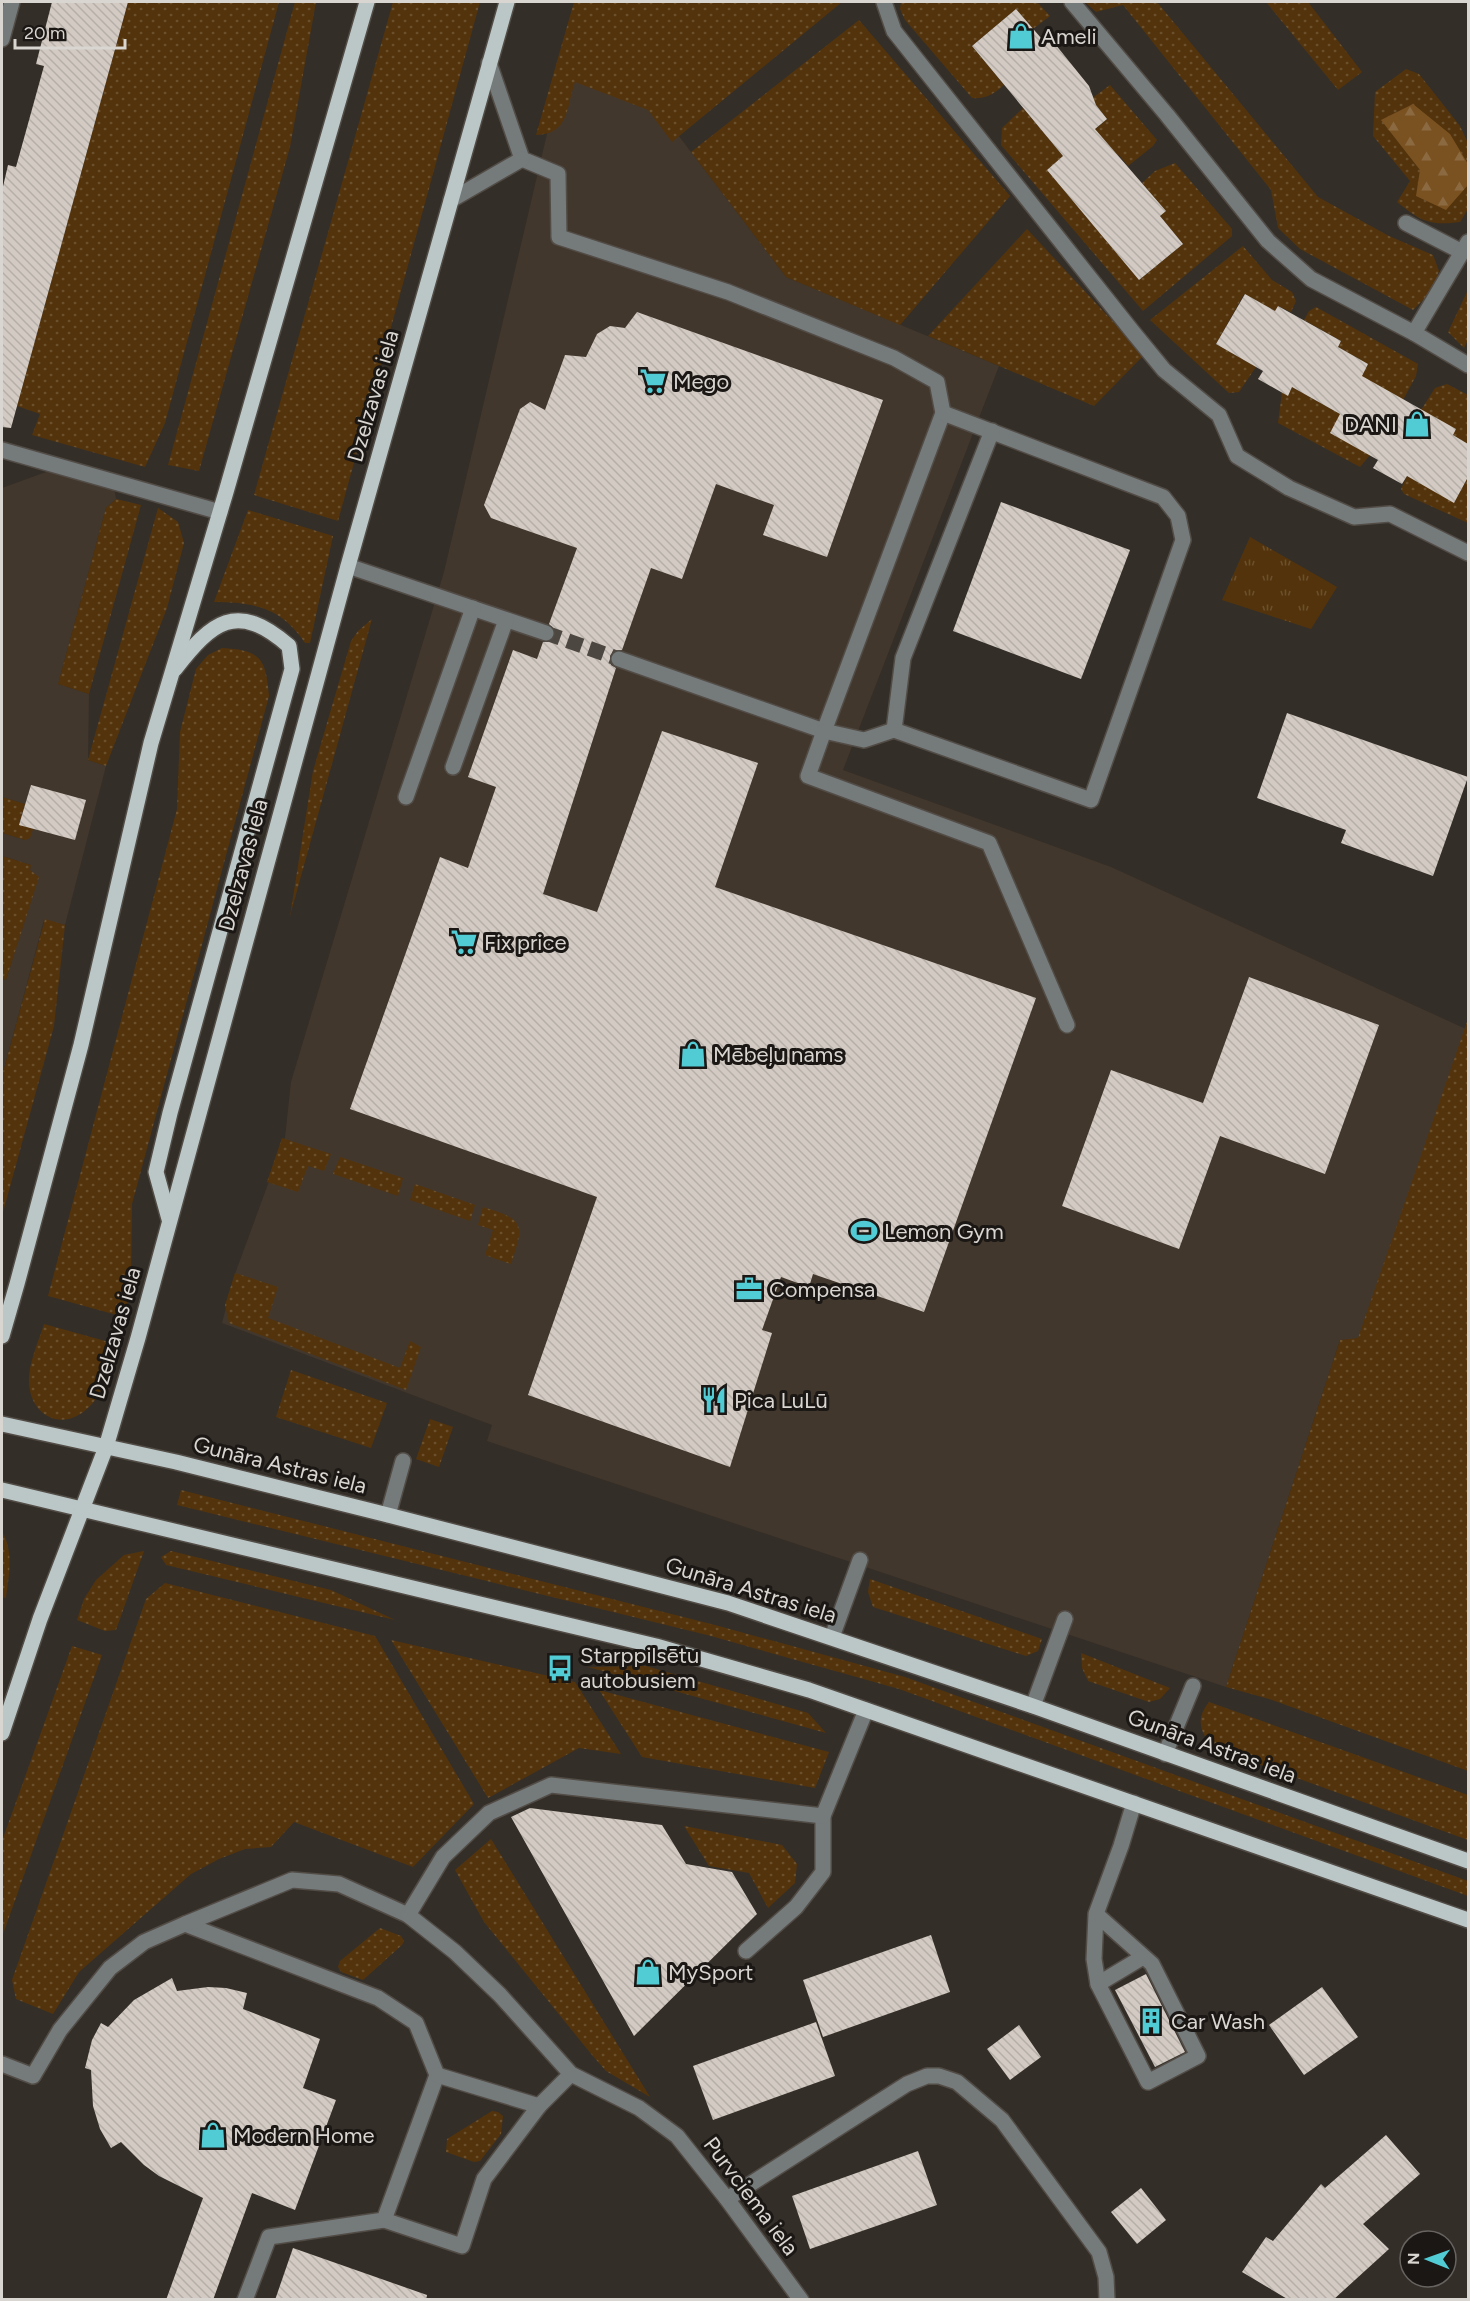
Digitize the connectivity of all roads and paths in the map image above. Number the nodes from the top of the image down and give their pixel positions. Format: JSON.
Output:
{"nodes":[{"id":1,"x":12,"y":2,"type":"edge"},
{"id":2,"x":367,"y":2,"type":"edge"},
{"id":3,"x":507,"y":2,"type":"edge"},
{"id":4,"x":884,"y":2,"type":"edge"},
{"id":5,"x":1071,"y":2,"type":"edge"},
{"id":6,"x":2,"y":39,"type":"edge"},
{"id":7,"x":489,"y":63,"type":"junction"},
{"id":8,"x":522,"y":159,"type":"junction"},
{"id":9,"x":451,"y":200,"type":"junction"},
{"id":10,"x":1406,"y":223,"type":"dead end"},
{"id":11,"x":1466,"y":247,"type":"edge"},
{"id":12,"x":1414,"y":333,"type":"junction"},
{"id":13,"x":1468,"y":365,"type":"edge"},
{"id":14,"x":943,"y":413,"type":"junction"},
{"id":15,"x":992,"y":430,"type":"junction"},
{"id":16,"x":2,"y":450,"type":"edge"},
{"id":17,"x":220,"y":512,"type":"junction"},
{"id":18,"x":1468,"y":553,"type":"edge"},
{"id":19,"x":348,"y":566,"type":"junction"},
{"id":20,"x":472,"y":608,"type":"junction"},
{"id":21,"x":506,"y":620,"type":"junction"},
{"id":22,"x":546,"y":633,"type":"tunnel mouth"},
{"id":23,"x":619,"y":659,"type":"tunnel mouth"},
{"id":24,"x":169,"y":678,"type":"junction"},
{"id":25,"x":894,"y":730,"type":"junction"},
{"id":26,"x":824,"y":732,"type":"junction"},
{"id":27,"x":453,"y":767,"type":"dead end"},
{"id":28,"x":406,"y":797,"type":"dead end"},
{"id":29,"x":1067,"y":1025,"type":"dead end"},
{"id":30,"x":169,"y":1219,"type":"junction"},
{"id":31,"x":2,"y":1336,"type":"edge"},
{"id":32,"x":2,"y":1424,"type":"edge"},
{"id":33,"x":106,"y":1447,"type":"junction"},
{"id":34,"x":403,"y":1461,"type":"dead end"},
{"id":35,"x":2,"y":1490,"type":"edge"},
{"id":36,"x":82,"y":1509,"type":"junction"},
{"id":37,"x":388,"y":1515,"type":"junction"},
{"id":38,"x":860,"y":1560,"type":"dead end"},
{"id":39,"x":1065,"y":1619,"type":"dead end"},
{"id":40,"x":832,"y":1637,"type":"junction"},
{"id":41,"x":1193,"y":1686,"type":"dead end"},
{"id":42,"x":1033,"y":1706,"type":"junction"},
{"id":43,"x":866,"y":1710,"type":"junction"},
{"id":44,"x":2,"y":1733,"type":"edge"},
{"id":45,"x":1166,"y":1754,"type":"junction"},
{"id":46,"x":1134,"y":1803,"type":"junction"},
{"id":47,"x":823,"y":1816,"type":"junction"},
{"id":48,"x":1468,"y":1861,"type":"edge"},
{"id":49,"x":1096,"y":1914,"type":"junction"},
{"id":50,"x":408,"y":1916,"type":"junction"},
{"id":51,"x":1468,"y":1920,"type":"edge"},
{"id":52,"x":185,"y":1924,"type":"junction"},
{"id":53,"x":746,"y":1951,"type":"dead end"},
{"id":54,"x":1143,"y":1957,"type":"junction"},
{"id":55,"x":1098,"y":1984,"type":"junction"},
{"id":56,"x":2,"y":2064,"type":"edge"},
{"id":57,"x":437,"y":2074,"type":"junction"},
{"id":58,"x":571,"y":2074,"type":"junction"},
{"id":59,"x":538,"y":2106,"type":"junction"},
{"id":60,"x":727,"y":2199,"type":"junction"},
{"id":61,"x":384,"y":2220,"type":"junction"},
{"id":62,"x":245,"y":2300,"type":"edge"},
{"id":63,"x":801,"y":2300,"type":"edge"},
{"id":64,"x":1107,"y":2300,"type":"edge"}],
"edges":[{"from":1,"to":6,"type":"street"},
{"from":2,"to":17,"type":"main road"},
{"from":3,"to":7,"type":"main road","name":"Dzelzavas iela"},
{"from":4,"to":18,"type":"street"},
{"from":5,"to":12,"type":"street"},
{"from":7,"to":8,"type":"street"},
{"from":7,"to":9,"type":"main road","name":"Dzelzavas iela"},
{"from":8,"to":9,"type":"street"},
{"from":8,"to":14,"type":"street"},
{"from":9,"to":19,"type":"main road","name":"Dzelzavas iela"},
{"from":10,"to":11,"type":"street"},
{"from":11,"to":12,"type":"street"},
{"from":12,"to":13,"type":"street"},
{"from":14,"to":15,"type":"street"},
{"from":14,"to":26,"type":"street"},
{"from":15,"to":25,"type":"street"},
{"from":15,"to":25,"type":"street"},
{"from":16,"to":17,"type":"street"},
{"from":17,"to":24,"type":"main road"},
{"from":19,"to":20,"type":"street"},
{"from":19,"to":30,"type":"main road","name":"Dzelzavas iela"},
{"from":20,"to":21,"type":"street"},
{"from":20,"to":28,"type":"street"},
{"from":21,"to":22,"type":"street"},
{"from":21,"to":27,"type":"street"},
{"from":23,"to":26,"type":"street"},
{"from":24,"to":30,"type":"main road"},
{"from":24,"to":31,"type":"main road"},
{"from":25,"to":26,"type":"street"},
{"from":26,"to":29,"type":"street"},
{"from":30,"to":33,"type":"main road","name":"Dzelzavas iela"},
{"from":32,"to":33,"type":"main road","name":"Gunāra Astras iela"},
{"from":33,"to":36,"type":"main road","name":"Dzelzavas iela"},
{"from":33,"to":37,"type":"main road","name":"Gunāra Astras iela"},
{"from":34,"to":37,"type":"street"},
{"from":35,"to":36,"type":"main road"},
{"from":36,"to":43,"type":"main road"},
{"from":36,"to":44,"type":"main road","name":"Dzelzavas iela"},
{"from":37,"to":40,"type":"main road","name":"Gunāra Astras iela"},
{"from":38,"to":40,"type":"street"},
{"from":39,"to":42,"type":"street"},
{"from":40,"to":42,"type":"main road","name":"Gunāra Astras iela"},
{"from":41,"to":45,"type":"street"},
{"from":42,"to":45,"type":"main road","name":"Gunāra Astras iela"},
{"from":43,"to":46,"type":"main road"},
{"from":43,"to":47,"type":"street"},
{"from":45,"to":48,"type":"main road","name":"Gunāra Astras iela"},
{"from":46,"to":49,"type":"street"},
{"from":46,"to":51,"type":"main road"},
{"from":47,"to":50,"type":"street"},
{"from":47,"to":53,"type":"street"},
{"from":49,"to":54,"type":"street"},
{"from":49,"to":55,"type":"street"},
{"from":50,"to":52,"type":"street"},
{"from":50,"to":58,"type":"street"},
{"from":52,"to":56,"type":"street"},
{"from":52,"to":57,"type":"street"},
{"from":54,"to":55,"type":"street"},
{"from":54,"to":55,"type":"street"},
{"from":57,"to":59,"type":"street"},
{"from":57,"to":61,"type":"street"},
{"from":58,"to":59,"type":"street"},
{"from":58,"to":60,"type":"street","name":"Purvciema iela"},
{"from":59,"to":61,"type":"street"},
{"from":60,"to":63,"type":"street","name":"Purvciema iela"},
{"from":60,"to":64,"type":"street"},
{"from":61,"to":62,"type":"street"}]}
